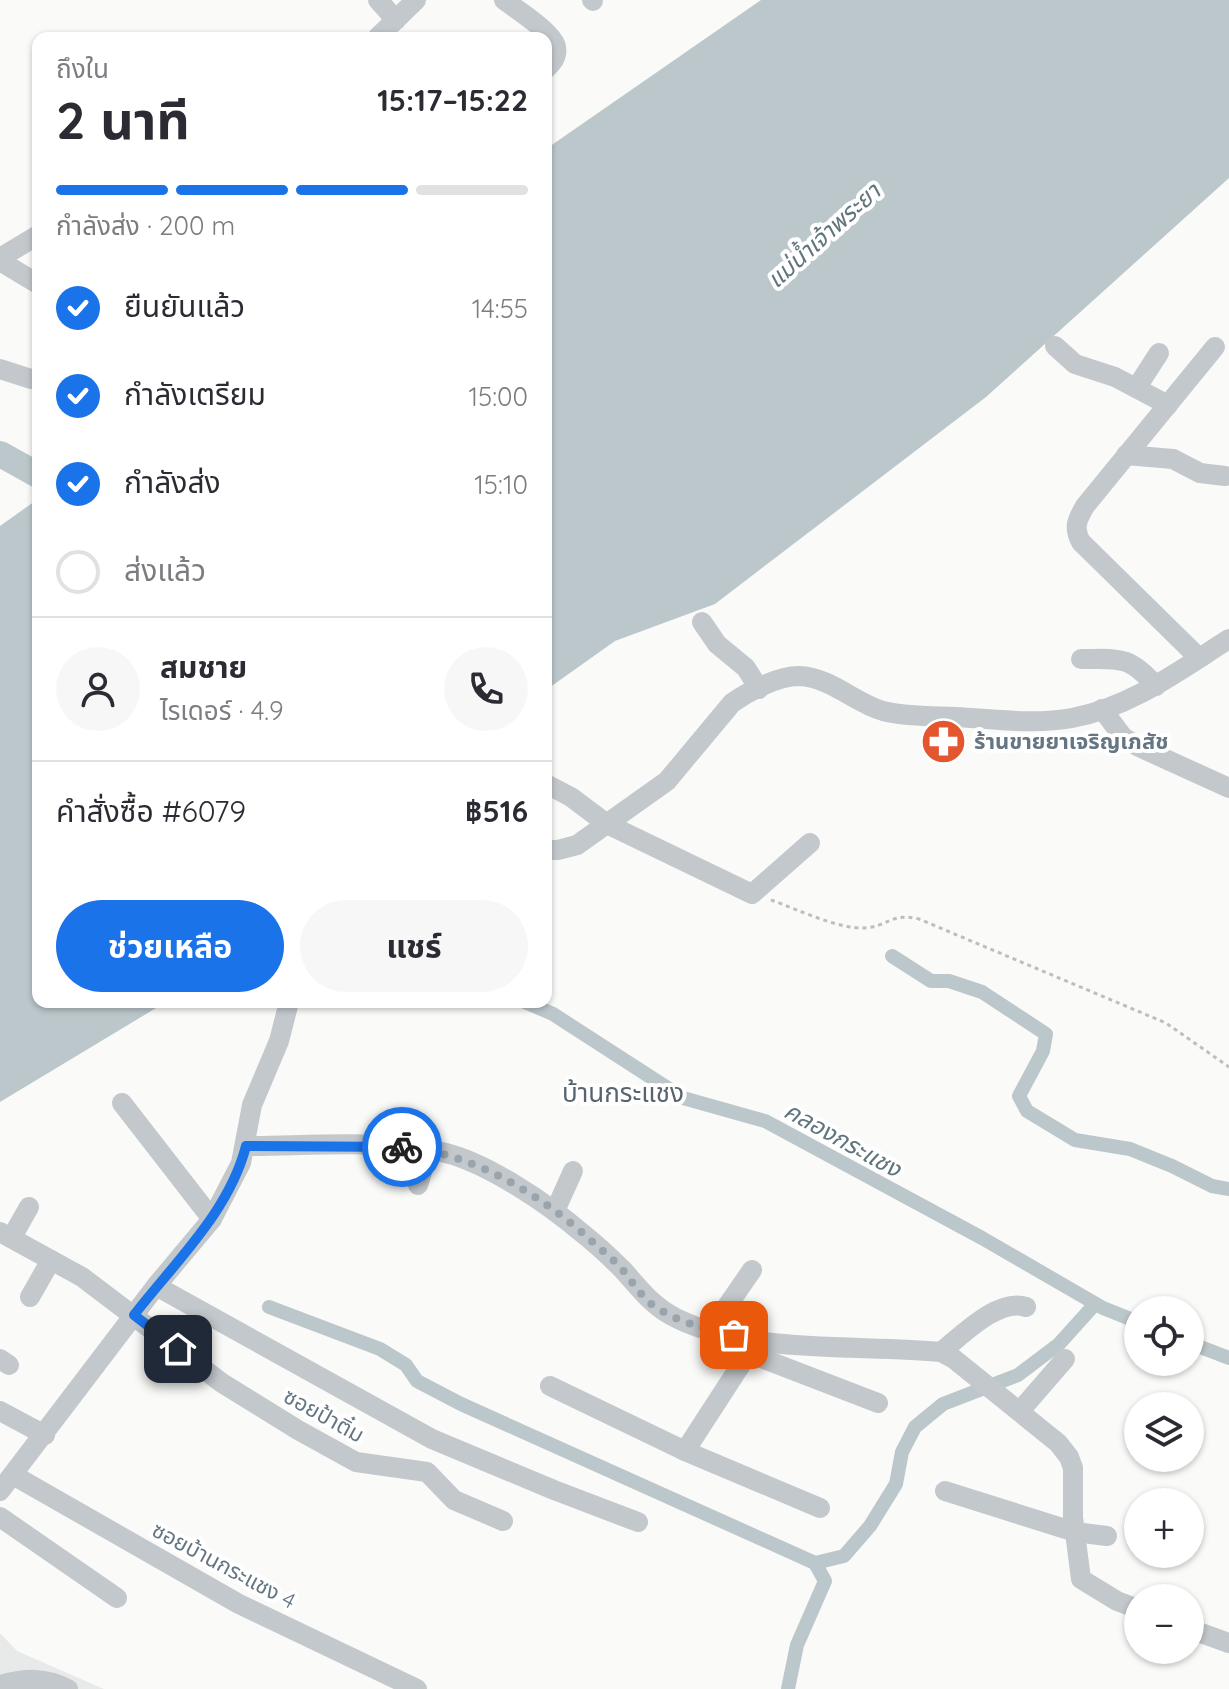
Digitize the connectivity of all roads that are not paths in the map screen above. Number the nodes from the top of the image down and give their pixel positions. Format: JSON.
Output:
{"nodes":[{"id":1,"x":378,"y":0,"type":"edge"},
{"id":2,"x":413,"y":1,"type":"edge"},
{"id":3,"x":510,"y":2,"type":"edge"},
{"id":4,"x":396,"y":20,"type":"junction"},
{"id":5,"x":383,"y":32,"type":"edge"},
{"id":6,"x":545,"y":32,"type":"edge"},
{"id":7,"x":552,"y":38,"type":"edge"},
{"id":8,"x":552,"y":63,"type":"edge"},
{"id":9,"x":32,"y":239,"type":"edge"},
{"id":10,"x":0,"y":259,"type":"edge"},
{"id":11,"x":32,"y":280,"type":"edge"},
{"id":12,"x":1055,"y":346,"type":"dead end"},
{"id":13,"x":1215,"y":347,"type":"dead end"},
{"id":14,"x":1159,"y":353,"type":"dead end"},
{"id":15,"x":0,"y":369,"type":"edge"},
{"id":16,"x":31,"y":379,"type":"dead end"},
{"id":17,"x":1137,"y":387,"type":"junction"},
{"id":18,"x":1168,"y":405,"type":"junction"},
{"id":19,"x":1126,"y":455,"type":"junction"},
{"id":20,"x":1225,"y":476,"type":"dead end"},
{"id":21,"x":702,"y":622,"type":"dead end"},
{"id":22,"x":1229,"y":639,"type":"edge"},
{"id":23,"x":1199,"y":658,"type":"junction"},
{"id":24,"x":1081,"y":659,"type":"dead end"},
{"id":25,"x":1156,"y":686,"type":"junction"},
{"id":26,"x":759,"y":689,"type":"junction"},
{"id":27,"x":1102,"y":709,"type":"junction"},
{"id":28,"x":552,"y":787,"type":"edge"},
{"id":29,"x":1229,"y":788,"type":"edge"},
{"id":30,"x":607,"y":824,"type":"junction"},
{"id":31,"x":810,"y":843,"type":"dead end"},
{"id":32,"x":552,"y":850,"type":"edge"},
{"id":33,"x":287,"y":1008,"type":"edge"},
{"id":34,"x":122,"y":1103,"type":"dead end"},
{"id":35,"x":246,"y":1146,"type":"junction"},
{"id":36,"x":429,"y":1149,"type":"junction"},
{"id":37,"x":573,"y":1171,"type":"dead end"},
{"id":38,"x":418,"y":1185,"type":"dead end"},
{"id":39,"x":29,"y":1207,"type":"dead end"},
{"id":40,"x":555,"y":1211,"type":"junction"},
{"id":41,"x":212,"y":1219,"type":"junction"},
{"id":42,"x":6,"y":1234,"type":"edge"},
{"id":43,"x":51,"y":1260,"type":"junction"},
{"id":44,"x":752,"y":1270,"type":"dead end"},
{"id":45,"x":156,"y":1286,"type":"junction"},
{"id":46,"x":30,"y":1297,"type":"dead end"},
{"id":47,"x":1026,"y":1307,"type":"dead end"},
{"id":48,"x":134,"y":1315,"type":"junction"},
{"id":49,"x":710,"y":1331,"type":"junction"},
{"id":50,"x":752,"y":1346,"type":"junction"},
{"id":51,"x":941,"y":1352,"type":"junction"},
{"id":52,"x":1065,"y":1359,"type":"dead end"},
{"id":53,"x":550,"y":1386,"type":"dead end"},
{"id":54,"x":878,"y":1403,"type":"dead end"},
{"id":55,"x":0,"y":1411,"type":"edge"},
{"id":56,"x":1020,"y":1411,"type":"junction"},
{"id":57,"x":45,"y":1435,"type":"junction"},
{"id":58,"x":685,"y":1451,"type":"junction"},
{"id":59,"x":6,"y":1483,"type":"edge"},
{"id":60,"x":945,"y":1491,"type":"dead end"},
{"id":61,"x":820,"y":1508,"type":"dead end"},
{"id":62,"x":0,"y":1517,"type":"edge"},
{"id":63,"x":503,"y":1521,"type":"dead end"},
{"id":64,"x":638,"y":1522,"type":"dead end"},
{"id":65,"x":1075,"y":1532,"type":"junction"},
{"id":66,"x":1107,"y":1536,"type":"dead end"},
{"id":67,"x":117,"y":1598,"type":"dead end"},
{"id":68,"x":1124,"y":1603,"type":"edge"},
{"id":69,"x":1204,"y":1634,"type":"edge"},
{"id":70,"x":1229,"y":1643,"type":"edge"},
{"id":71,"x":1,"y":1687,"type":"edge"},
{"id":72,"x":68,"y":1689,"type":"edge"},
{"id":73,"x":417,"y":1689,"type":"edge"}],
"edges":[{"from":1,"to":4,"type":"street"},
{"from":2,"to":4,"type":"street"},
{"from":3,"to":6,"type":"street"},
{"from":4,"to":5,"type":"street"},
{"from":7,"to":8,"type":"street"},
{"from":9,"to":10,"type":"street"},
{"from":10,"to":11,"type":"street"},
{"from":12,"to":17,"type":"street"},
{"from":13,"to":18,"type":"street"},
{"from":14,"to":17,"type":"street"},
{"from":15,"to":16,"type":"street"},
{"from":17,"to":18,"type":"street"},
{"from":18,"to":19,"type":"street"},
{"from":19,"to":20,"type":"street"},
{"from":19,"to":23,"type":"street"},
{"from":21,"to":26,"type":"street"},
{"from":22,"to":23,"type":"street"},
{"from":23,"to":25,"type":"street"},
{"from":24,"to":25,"type":"street"},
{"from":25,"to":27,"type":"street"},
{"from":26,"to":27,"type":"street"},
{"from":26,"to":30,"type":"street"},
{"from":27,"to":29,"type":"street"},
{"from":28,"to":30,"type":"street"},
{"from":30,"to":31,"type":"street"},
{"from":30,"to":32,"type":"street"},
{"from":33,"to":35,"type":"street"},
{"from":34,"to":41,"type":"street"},
{"from":35,"to":36,"type":"street"},
{"from":35,"to":41,"type":"street"},
{"from":36,"to":38,"type":"street"},
{"from":36,"to":40,"type":"street"},
{"from":37,"to":40,"type":"street"},
{"from":39,"to":42,"type":"street"},
{"from":40,"to":49,"type":"street"},
{"from":41,"to":45,"type":"street"},
{"from":42,"to":43,"type":"street","name":"ซอยป้าติ๋ม"},
{"from":43,"to":46,"type":"street"},
{"from":43,"to":48,"type":"street","name":"ซอยป้าติ๋ม"},
{"from":44,"to":49,"type":"street"},
{"from":45,"to":48,"type":"street"},
{"from":45,"to":64,"type":"street"},
{"from":47,"to":51,"type":"street"},
{"from":48,"to":57,"type":"street"},
{"from":48,"to":63,"type":"street","name":"ซอยป้าติ๋ม"},
{"from":49,"to":50,"type":"street"},
{"from":50,"to":51,"type":"street"},
{"from":50,"to":54,"type":"street"},
{"from":50,"to":58,"type":"street"},
{"from":51,"to":56,"type":"street"},
{"from":52,"to":56,"type":"street"},
{"from":53,"to":58,"type":"street"},
{"from":55,"to":57,"type":"street"},
{"from":56,"to":65,"type":"street"},
{"from":57,"to":59,"type":"street"},
{"from":58,"to":61,"type":"street"},
{"from":59,"to":73,"type":"street","name":"ซอยบ้านกระแชง 4"},
{"from":60,"to":65,"type":"street"},
{"from":62,"to":67,"type":"street"},
{"from":65,"to":66,"type":"street"},
{"from":65,"to":68,"type":"street"},
{"from":69,"to":70,"type":"street"},
{"from":71,"to":72,"type":"street"}]}
